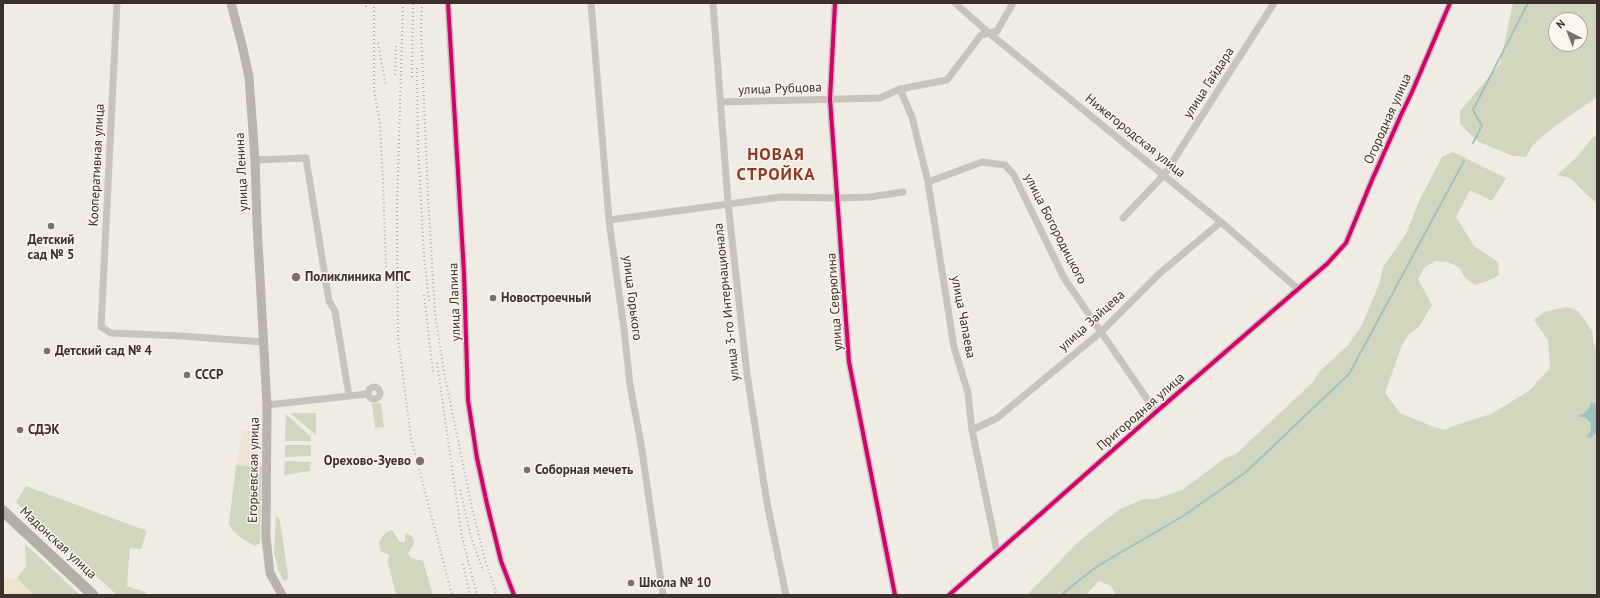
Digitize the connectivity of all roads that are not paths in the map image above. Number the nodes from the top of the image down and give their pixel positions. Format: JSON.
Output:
{"nodes":[{"id":1,"x":117,"y":3,"type":"edge"},
{"id":2,"x":231,"y":3,"type":"edge"},
{"id":3,"x":448,"y":3,"type":"edge"},
{"id":4,"x":591,"y":3,"type":"edge"},
{"id":5,"x":713,"y":3,"type":"edge"},
{"id":6,"x":835,"y":3,"type":"edge"},
{"id":7,"x":955,"y":3,"type":"edge"},
{"id":8,"x":1013,"y":3,"type":"edge"},
{"id":9,"x":1274,"y":3,"type":"edge"},
{"id":10,"x":1450,"y":3,"type":"edge"},
{"id":11,"x":989,"y":33,"type":"junction"},
{"id":12,"x":900,"y":89,"type":"junction"},
{"id":13,"x":830,"y":99,"type":"junction"},
{"id":14,"x":721,"y":102,"type":"junction"},
{"id":15,"x":255,"y":160,"type":"junction"},
{"id":16,"x":1164,"y":175,"type":"junction"},
{"id":17,"x":928,"y":182,"type":"junction"},
{"id":18,"x":903,"y":192,"type":"dead end"},
{"id":19,"x":838,"y":198,"type":"junction"},
{"id":20,"x":728,"y":204,"type":"junction"},
{"id":21,"x":1123,"y":218,"type":"dead end"},
{"id":22,"x":609,"y":220,"type":"junction"},
{"id":23,"x":1222,"y":222,"type":"junction"},
{"id":24,"x":1346,"y":243,"type":"joint"},
{"id":25,"x":1298,"y":289,"type":"junction"},
{"id":26,"x":1101,"y":332,"type":"junction"},
{"id":27,"x":263,"y":342,"type":"junction"},
{"id":28,"x":367,"y":394,"type":"dead end"},
{"id":29,"x":349,"y":396,"type":"junction"},
{"id":30,"x":267,"y":405,"type":"junction"},
{"id":31,"x":1156,"y":412,"type":"junction"},
{"id":32,"x":972,"y":430,"type":"junction"},
{"id":33,"x":3,"y":511,"type":"edge"},
{"id":34,"x":997,"y":551,"type":"junction"},
{"id":35,"x":93,"y":595,"type":"edge"},
{"id":36,"x":282,"y":595,"type":"edge"},
{"id":37,"x":514,"y":595,"type":"edge"},
{"id":38,"x":664,"y":595,"type":"edge"},
{"id":39,"x":786,"y":595,"type":"edge"},
{"id":40,"x":895,"y":595,"type":"edge"},
{"id":41,"x":948,"y":595,"type":"edge"}],
"edges":[{"from":1,"to":27,"type":"street","name":"Кооперативная улица"},
{"from":2,"to":15,"type":"main road","name":"улица Ленина"},
{"from":3,"to":37,"type":"street","name":"улица Лапина"},
{"from":4,"to":22,"type":"street","name":"улица Горького"},
{"from":5,"to":14,"type":"street","name":"улица 3-го Интернационала"},
{"from":6,"to":13,"type":"street","name":"улица Севрюгина"},
{"from":7,"to":11,"type":"street","name":"Нижегородская улица"},
{"from":8,"to":11,"type":"street","name":"улица Рубцова"},
{"from":9,"to":16,"type":"street","name":"улица Гайдара"},
{"from":10,"to":24,"type":"street","name":"Огородная улица"},
{"from":11,"to":12,"type":"street","name":"улица Рубцова"},
{"from":11,"to":16,"type":"street","name":"Нижегородская улица"},
{"from":12,"to":13,"type":"street","name":"улица Рубцова"},
{"from":12,"to":17,"type":"street","name":"улица Чапаева"},
{"from":13,"to":14,"type":"street","name":"улица Рубцова"},
{"from":13,"to":19,"type":"street","name":"улица Севрюгина"},
{"from":14,"to":20,"type":"street","name":"улица 3-го Интернационала"},
{"from":15,"to":27,"type":"main road","name":"улица Ленина"},
{"from":15,"to":29,"type":"street"},
{"from":16,"to":21,"type":"street","name":"улица Гайдара"},
{"from":16,"to":23,"type":"street","name":"Нижегородская улица"},
{"from":17,"to":26,"type":"street","name":"улица Богородицкого"},
{"from":17,"to":32,"type":"street","name":"улица Чапаева"},
{"from":18,"to":19,"type":"street"},
{"from":19,"to":20,"type":"street"},
{"from":19,"to":40,"type":"street","name":"улица Севрюгина"},
{"from":20,"to":22,"type":"street"},
{"from":20,"to":39,"type":"street","name":"улица 3-го Интернационала"},
{"from":22,"to":38,"type":"street","name":"улица Горького"},
{"from":23,"to":25,"type":"street","name":"Нижегородская улица"},
{"from":23,"to":26,"type":"street","name":"улица Зайцева"},
{"from":24,"to":25,"type":"street","name":"Пригородная улица"},
{"from":25,"to":31,"type":"street","name":"Пригородная улица"},
{"from":26,"to":31,"type":"street","name":"улица Богородицкого"},
{"from":26,"to":32,"type":"street","name":"улица Зайцева"},
{"from":27,"to":30,"type":"main road","name":"Егорьевская улица"},
{"from":28,"to":29,"type":"street"},
{"from":29,"to":30,"type":"street"},
{"from":30,"to":36,"type":"main road","name":"Егорьевская улица"},
{"from":31,"to":34,"type":"street","name":"Пригородная улица"},
{"from":32,"to":34,"type":"street","name":"улица Чапаева"},
{"from":33,"to":35,"type":"highway","name":"Мадонская улица"},
{"from":34,"to":41,"type":"street","name":"Пригородная улица"}]}
